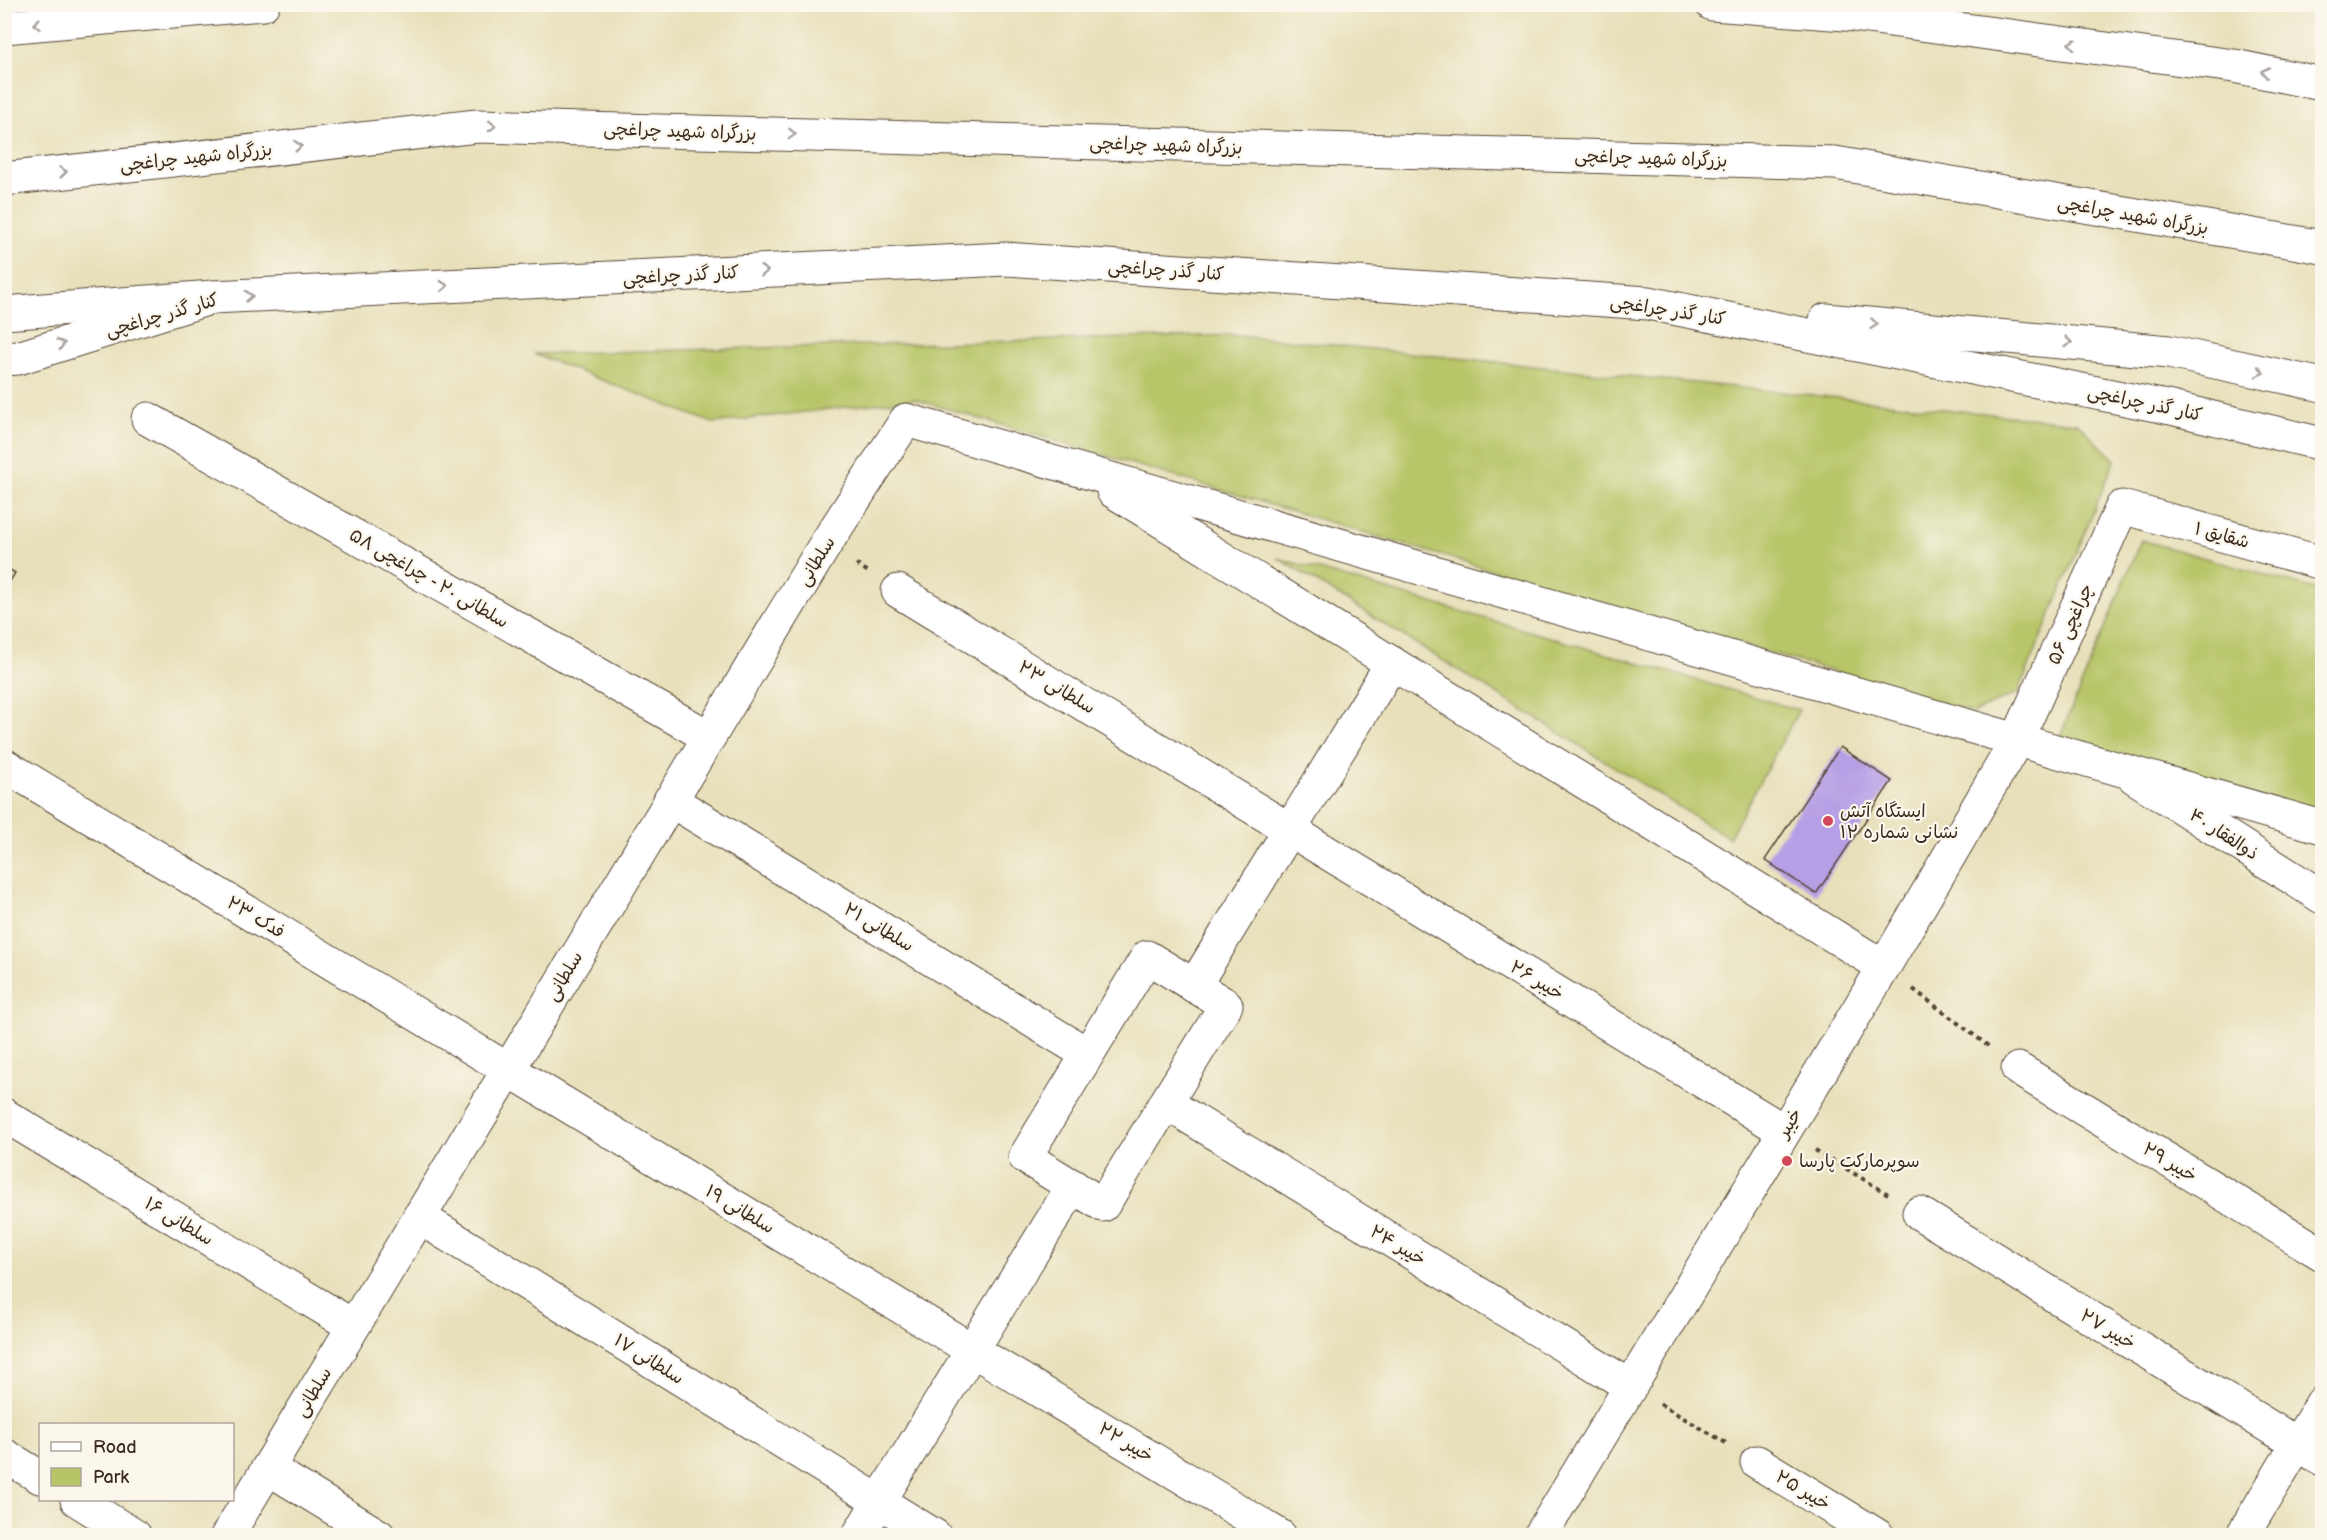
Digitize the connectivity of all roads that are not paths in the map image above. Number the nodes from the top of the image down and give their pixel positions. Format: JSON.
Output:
{"nodes":[{"id":1,"x":263,"y":4,"type":"edge"},
{"id":2,"x":1712,"y":4,"type":"edge"},
{"id":3,"x":4,"y":27,"type":"edge"},
{"id":4,"x":2322,"y":84,"type":"edge"},
{"id":5,"x":4,"y":179,"type":"edge"},
{"id":6,"x":2322,"y":247,"type":"edge"},
{"id":7,"x":213,"y":297,"type":"junction"},
{"id":8,"x":1648,"y":303,"type":"junction"},
{"id":9,"x":4,"y":314,"type":"edge"},
{"id":10,"x":4,"y":359,"type":"edge"},
{"id":11,"x":2322,"y":385,"type":"edge"},
{"id":12,"x":148,"y":419,"type":"dead end"},
{"id":13,"x":2322,"y":444,"type":"edge"},
{"id":14,"x":1078,"y":470,"type":"junction"},
{"id":15,"x":2122,"y":507,"type":"joint"},
{"id":16,"x":2322,"y":563,"type":"edge"},
{"id":17,"x":898,"y":591,"type":"road end"},
{"id":18,"x":1392,"y":663,"type":"junction"},
{"id":19,"x":709,"y":737,"type":"junction"},
{"id":20,"x":2017,"y":740,"type":"junction"},
{"id":21,"x":4,"y":765,"type":"edge"},
{"id":22,"x":2125,"y":771,"type":"junction"},
{"id":23,"x":670,"y":800,"type":"junction"},
{"id":24,"x":2322,"y":827,"type":"edge"},
{"id":25,"x":1290,"y":829,"type":"junction"},
{"id":26,"x":2322,"y":897,"type":"edge"},
{"id":27,"x":1884,"y":967,"type":"junction"},
{"id":28,"x":1194,"y":986,"type":"junction"},
{"id":29,"x":1087,"y":1054,"type":"junction"},
{"id":30,"x":508,"y":1069,"type":"junction"},
{"id":31,"x":2018,"y":1069,"type":"road end"},
{"id":32,"x":1166,"y":1103,"type":"junction"},
{"id":33,"x":4,"y":1115,"type":"edge"},
{"id":34,"x":1784,"y":1131,"type":"junction"},
{"id":35,"x":1072,"y":1186,"type":"junction"},
{"id":36,"x":1919,"y":1213,"type":"road end"},
{"id":37,"x":419,"y":1217,"type":"junction"},
{"id":38,"x":2322,"y":1254,"type":"edge"},
{"id":39,"x":353,"y":1326,"type":"junction"},
{"id":40,"x":972,"y":1349,"type":"junction"},
{"id":41,"x":1630,"y":1386,"type":"junction"},
{"id":42,"x":2322,"y":1403,"type":"edge"},
{"id":43,"x":2310,"y":1452,"type":"edge"},
{"id":44,"x":4,"y":1455,"type":"edge"},
{"id":45,"x":1757,"y":1462,"type":"road end"},
{"id":46,"x":268,"y":1468,"type":"junction"},
{"id":47,"x":39,"y":1476,"type":"edge"},
{"id":48,"x":79,"y":1501,"type":"edge"},
{"id":49,"x":879,"y":1501,"type":"junction"},
{"id":50,"x":135,"y":1536,"type":"edge"},
{"id":51,"x":227,"y":1536,"type":"edge"},
{"id":52,"x":379,"y":1536,"type":"edge"},
{"id":53,"x":858,"y":1536,"type":"edge"},
{"id":54,"x":935,"y":1536,"type":"edge"},
{"id":55,"x":1280,"y":1536,"type":"edge"},
{"id":56,"x":1540,"y":1536,"type":"edge"},
{"id":57,"x":1878,"y":1536,"type":"edge"},
{"id":58,"x":2242,"y":1536,"type":"edge"}],
"edges":[{"from":1,"to":3,"type":"main road","one_way":true},
{"from":4,"to":2,"type":"main road","one_way":true},
{"from":5,"to":6,"type":"main road","name":"بزرگراه شهید چراغچی","one_way":true},
{"from":7,"to":8,"type":"main road","name":"کنار گذر چراغچی","one_way":true},
{"from":7,"to":9,"type":"main road"},
{"from":10,"to":7,"type":"main road","name":"کنار گذر چراغچی","one_way":true},
{"from":8,"to":11,"type":"main road","one_way":true},
{"from":8,"to":13,"type":"main road","name":"کنار گذر چراغچی"},
{"from":12,"to":19,"type":"main road","name":"سلطانی ۲۰ - چراغچی ۵۸"},
{"from":14,"to":18,"type":"main road"},
{"from":14,"to":19,"type":"main road","name":"سلطانی"},
{"from":14,"to":20,"type":"main road"},
{"from":15,"to":16,"type":"main road","name":"شقایق ۱"},
{"from":15,"to":20,"type":"main road","name":"چراغچی ۵۶"},
{"from":17,"to":25,"type":"main road","name":"سلطانی ۲۳"},
{"from":18,"to":25,"type":"main road"},
{"from":18,"to":27,"type":"main road"},
{"from":19,"to":23,"type":"main road","name":"سلطانی"},
{"from":20,"to":22,"type":"main road"},
{"from":20,"to":27,"type":"main road","name":"خیبر"},
{"from":21,"to":30,"type":"main road","name":"فدک ۲۳"},
{"from":22,"to":24,"type":"main road"},
{"from":22,"to":26,"type":"main road","name":"ذوالفقار ۴۰"},
{"from":23,"to":29,"type":"main road","name":"سلطانی ۲۱"},
{"from":23,"to":30,"type":"main road","name":"سلطانی"},
{"from":25,"to":28,"type":"main road"},
{"from":25,"to":34,"type":"main road","name":"خیبر ۲۶"},
{"from":27,"to":34,"type":"main road","name":"خیبر"},
{"from":28,"to":29,"type":"main road"},
{"from":28,"to":32,"type":"main road"},
{"from":29,"to":35,"type":"main road"},
{"from":30,"to":37,"type":"main road","name":"سلطانی"},
{"from":30,"to":40,"type":"main road","name":"سلطانی ۱۹"},
{"from":31,"to":38,"type":"main road","name":"خیبر ۲۹"},
{"from":32,"to":35,"type":"main road"},
{"from":32,"to":41,"type":"main road","name":"خیبر ۲۴"},
{"from":33,"to":39,"type":"main road","name":"سلطانی ۱۶"},
{"from":34,"to":41,"type":"main road","name":"خیبر"},
{"from":35,"to":40,"type":"main road"},
{"from":36,"to":43,"type":"main road","name":"خیبر ۲۷"},
{"from":37,"to":39,"type":"main road","name":"سلطانی"},
{"from":37,"to":49,"type":"main road","name":"سلطانی ۱۷"},
{"from":39,"to":46,"type":"main road","name":"سلطانی"},
{"from":40,"to":49,"type":"main road"},
{"from":40,"to":55,"type":"main road","name":"خیبر ۲۲"},
{"from":41,"to":56,"type":"main road","name":"خیبر"},
{"from":42,"to":43,"type":"main road"},
{"from":43,"to":58,"type":"main road"},
{"from":44,"to":47,"type":"main road"},
{"from":45,"to":57,"type":"main road","name":"خیبر ۲۵"},
{"from":46,"to":51,"type":"main road","name":"سلطانی"},
{"from":46,"to":52,"type":"main road"},
{"from":48,"to":50,"type":"main road"},
{"from":49,"to":53,"type":"main road"},
{"from":49,"to":54,"type":"main road","name":"سلطانی ۱۷"}]}
